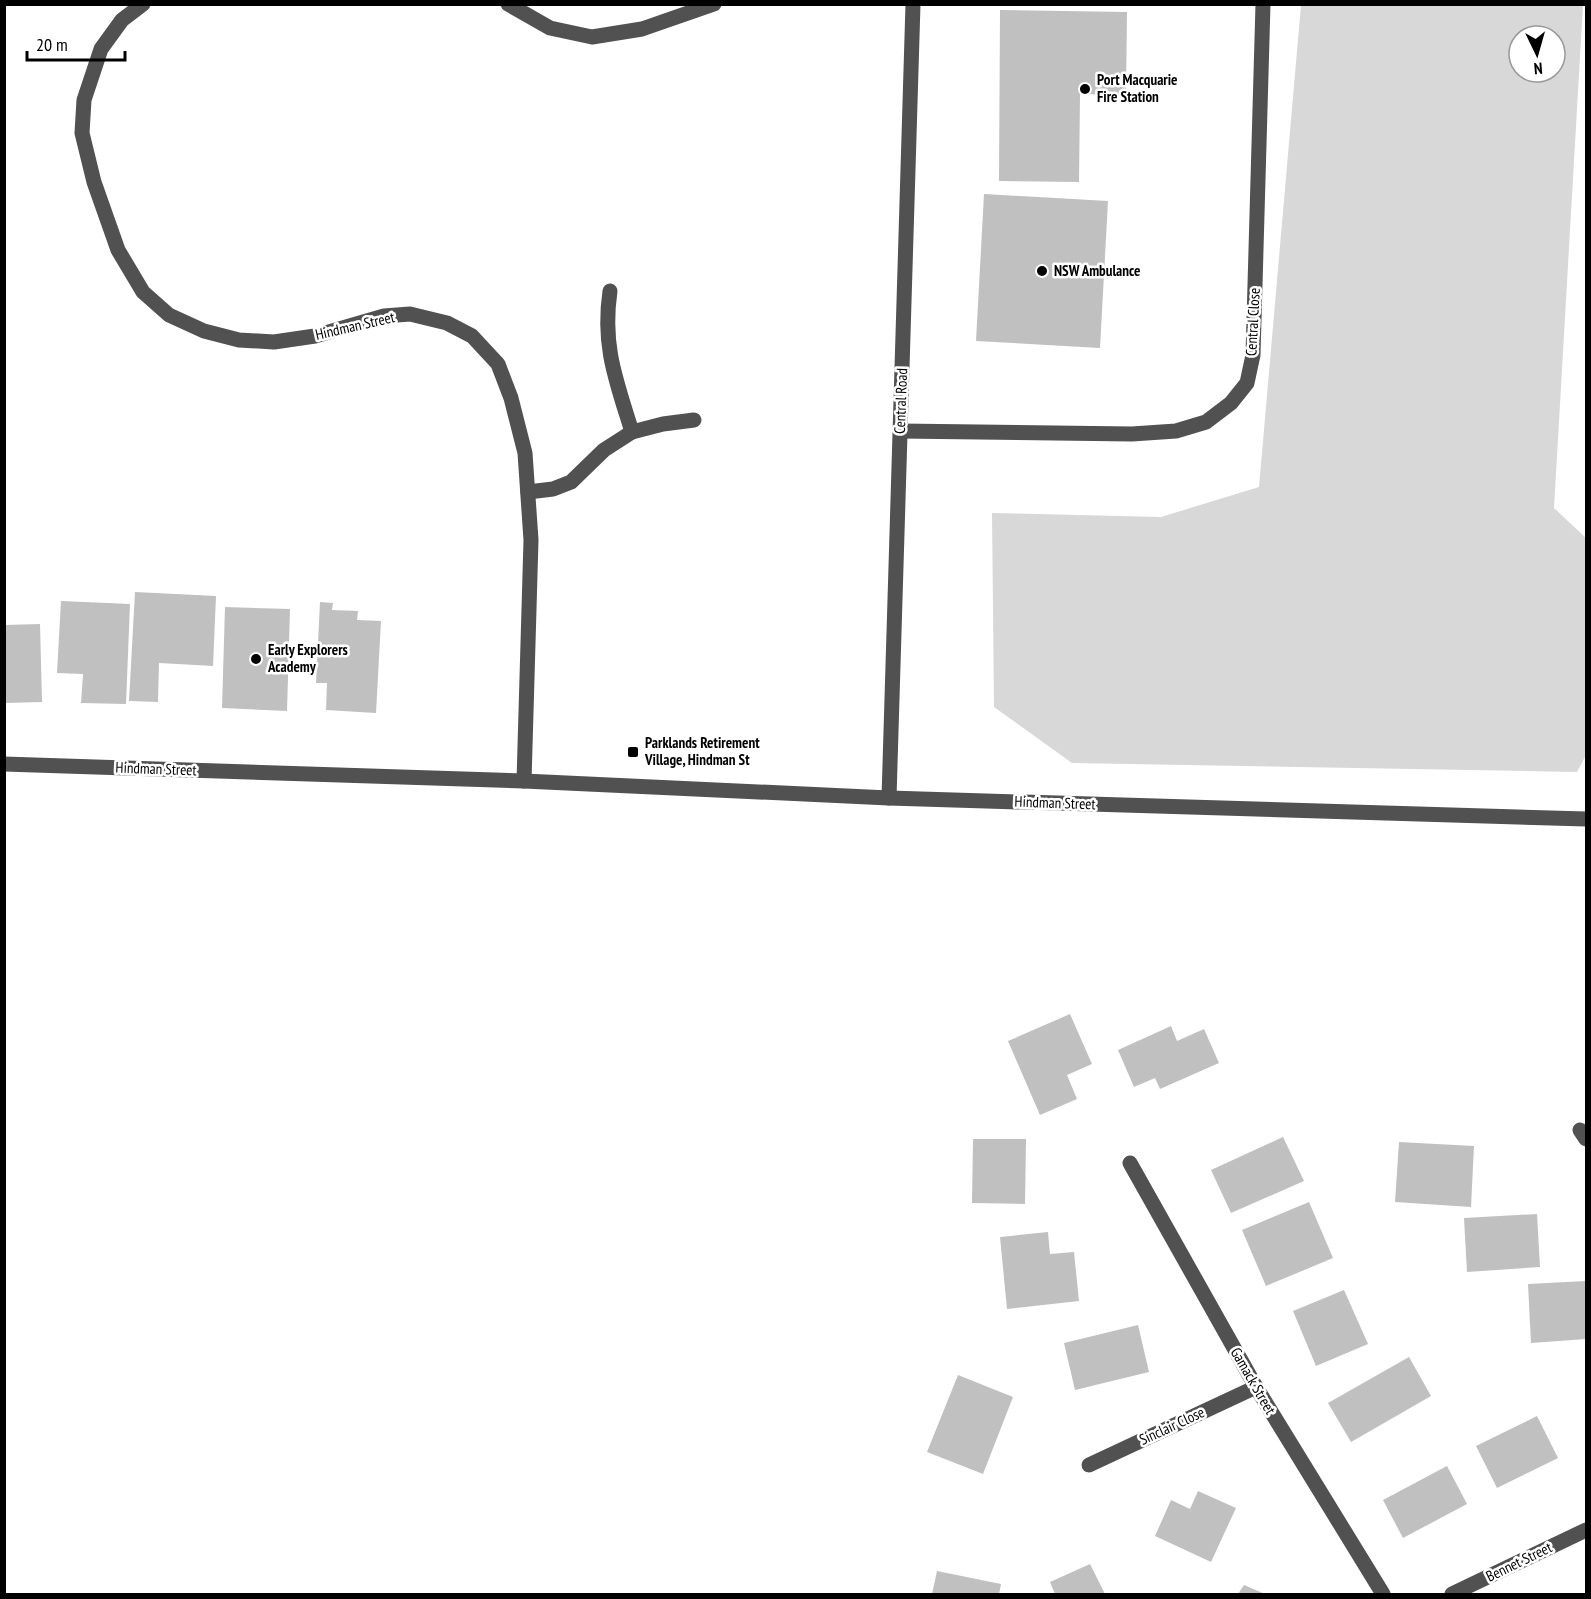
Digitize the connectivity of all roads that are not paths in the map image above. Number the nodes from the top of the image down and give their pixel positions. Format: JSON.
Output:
{"nodes":[{"id":1,"x":143,"y":4,"type":"edge"},
{"id":2,"x":508,"y":4,"type":"edge"},
{"id":3,"x":714,"y":4,"type":"edge"},
{"id":4,"x":913,"y":4,"type":"edge"},
{"id":5,"x":1263,"y":4,"type":"edge"},
{"id":6,"x":610,"y":291,"type":"dead end"},
{"id":7,"x":694,"y":420,"type":"dead end"},
{"id":8,"x":900,"y":430,"type":"junction"},
{"id":9,"x":633,"y":432,"type":"junction"},
{"id":10,"x":528,"y":492,"type":"junction"},
{"id":11,"x":4,"y":764,"type":"edge"},
{"id":12,"x":524,"y":781,"type":"junction"},
{"id":13,"x":889,"y":798,"type":"junction"},
{"id":14,"x":1587,"y":819,"type":"edge"},
{"id":15,"x":1130,"y":1163,"type":"dead end"},
{"id":16,"x":1256,"y":1387,"type":"junction"},
{"id":17,"x":1089,"y":1465,"type":"dead end"},
{"id":18,"x":1587,"y":1530,"type":"edge"},
{"id":19,"x":1383,"y":1594,"type":"edge"},
{"id":20,"x":1452,"y":1594,"type":"edge"}],
"edges":[{"from":1,"to":10,"type":"street","name":"Hindman Street"},
{"from":2,"to":3,"type":"street"},
{"from":4,"to":8,"type":"street","name":"Central Road"},
{"from":5,"to":8,"type":"street","name":"Central Close"},
{"from":6,"to":9,"type":"street"},
{"from":7,"to":9,"type":"street"},
{"from":8,"to":13,"type":"street","name":"Central Road"},
{"from":9,"to":10,"type":"street"},
{"from":10,"to":12,"type":"street","name":"Hindman Street"},
{"from":11,"to":12,"type":"street","name":"Hindman Street"},
{"from":12,"to":13,"type":"street","name":"Hindman Street"},
{"from":13,"to":14,"type":"street","name":"Hindman Street"},
{"from":15,"to":16,"type":"street","name":"Gamack Street"},
{"from":16,"to":17,"type":"street","name":"Sinclair Close"},
{"from":16,"to":19,"type":"street","name":"Gamack Street"},
{"from":18,"to":20,"type":"street","name":"Bennet Street"}]}
